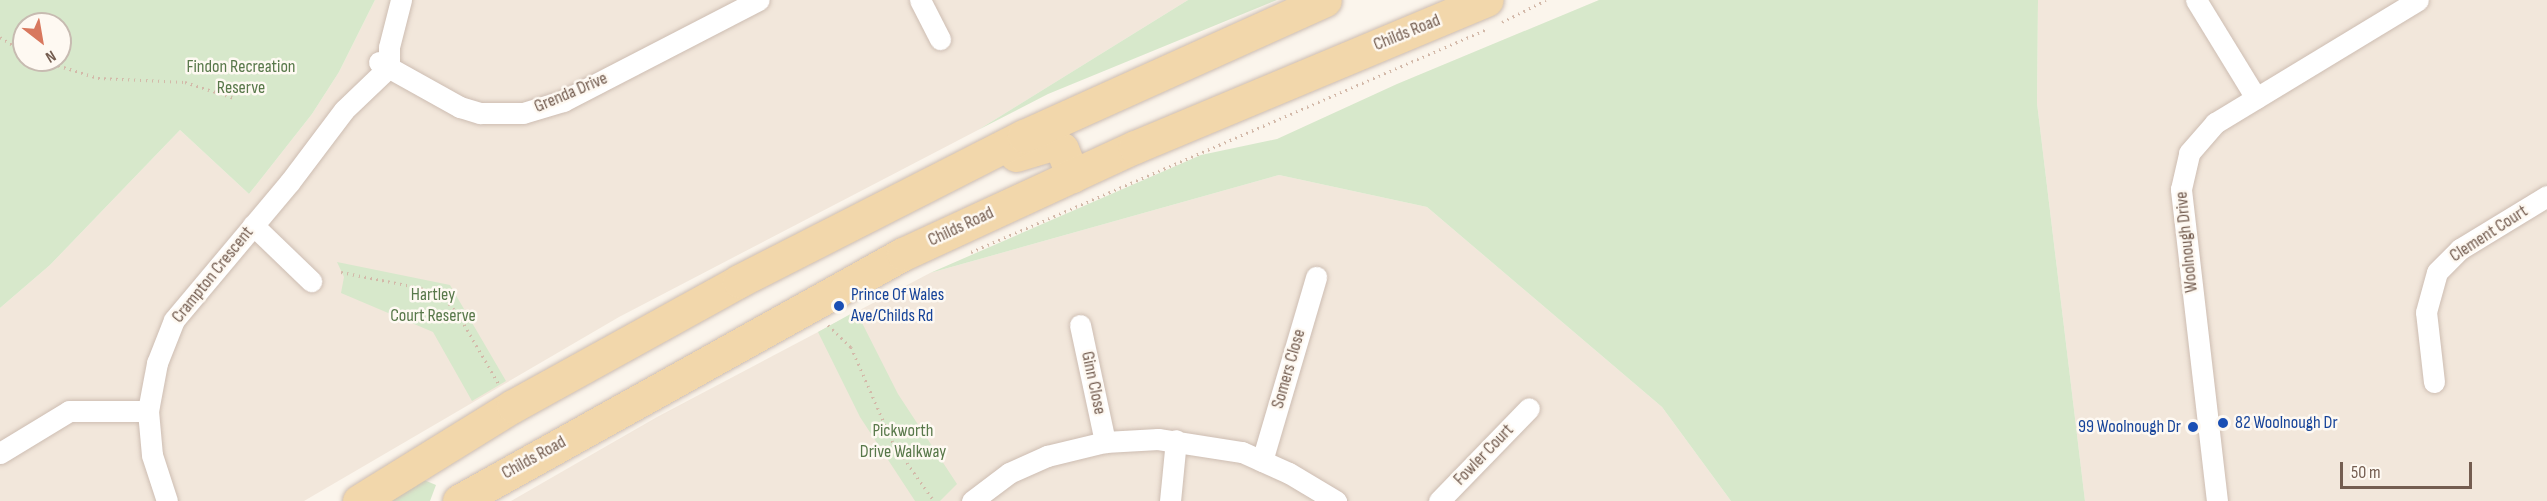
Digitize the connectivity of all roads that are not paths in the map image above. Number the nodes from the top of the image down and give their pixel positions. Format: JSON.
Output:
{"nodes":[{"id":1,"x":759,"y":0,"type":"edge"},
{"id":2,"x":920,"y":0,"type":"edge"},
{"id":3,"x":1325,"y":0,"type":"edge"},
{"id":4,"x":1487,"y":0,"type":"edge"},
{"id":5,"x":2196,"y":0,"type":"edge"},
{"id":6,"x":2418,"y":0,"type":"edge"},
{"id":7,"x":399,"y":3,"type":"edge"},
{"id":8,"x":940,"y":39,"type":"dead end"},
{"id":9,"x":384,"y":64,"type":"junction"},
{"id":10,"x":2256,"y":98,"type":"junction"},
{"id":11,"x":1073,"y":176,"type":"junction"},
{"id":12,"x":2547,"y":196,"type":"edge"},
{"id":13,"x":253,"y":225,"type":"junction"},
{"id":14,"x":812,"y":244,"type":"junction"},
{"id":15,"x":1316,"y":277,"type":"dead end"},
{"id":16,"x":311,"y":281,"type":"dead end"},
{"id":17,"x":1080,"y":325,"type":"dead end"},
{"id":18,"x":2434,"y":382,"type":"dead end"},
{"id":19,"x":1529,"y":408,"type":"dead end"},
{"id":20,"x":148,"y":411,"type":"junction"},
{"id":21,"x":1176,"y":440,"type":"junction"},
{"id":22,"x":1105,"y":442,"type":"junction"},
{"id":23,"x":0,"y":453,"type":"edge"},
{"id":24,"x":436,"y":454,"type":"junction"},
{"id":25,"x":1262,"y":461,"type":"junction"},
{"id":26,"x":460,"y":499,"type":"edge"},
{"id":27,"x":167,"y":501,"type":"edge"},
{"id":28,"x":359,"y":501,"type":"edge"},
{"id":29,"x":972,"y":501,"type":"edge"},
{"id":30,"x":1170,"y":501,"type":"edge"},
{"id":31,"x":1336,"y":501,"type":"edge"},
{"id":32,"x":1439,"y":501,"type":"edge"},
{"id":33,"x":2217,"y":501,"type":"edge"}],
"edges":[{"from":1,"to":9,"type":"street","name":"Grenda Drive"},
{"from":2,"to":8,"type":"street"},
{"from":3,"to":14,"type":"main road"},
{"from":4,"to":11,"type":"main road","name":"Childs Road"},
{"from":5,"to":10,"type":"street"},
{"from":6,"to":10,"type":"street","name":"Woolnough Drive"},
{"from":7,"to":9,"type":"street"},
{"from":9,"to":13,"type":"street","name":"Crampton Crescent"},
{"from":10,"to":33,"type":"street","name":"Woolnough Drive"},
{"from":11,"to":14,"type":"main road"},
{"from":11,"to":26,"type":"main road","name":"Childs Road"},
{"from":12,"to":18,"type":"street","name":"Clement Court"},
{"from":13,"to":16,"type":"street"},
{"from":13,"to":20,"type":"street","name":"Crampton Crescent"},
{"from":14,"to":24,"type":"main road"},
{"from":15,"to":25,"type":"street","name":"Somers Close"},
{"from":17,"to":22,"type":"street","name":"Ginn Close"},
{"from":19,"to":32,"type":"street","name":"Fowler Court"},
{"from":20,"to":23,"type":"street"},
{"from":20,"to":27,"type":"street","name":"Crampton Crescent"},
{"from":21,"to":22,"type":"street"},
{"from":21,"to":25,"type":"street"},
{"from":21,"to":30,"type":"street"},
{"from":22,"to":29,"type":"street"},
{"from":24,"to":26,"type":"main road"},
{"from":24,"to":28,"type":"main road"},
{"from":25,"to":31,"type":"street"}]}
